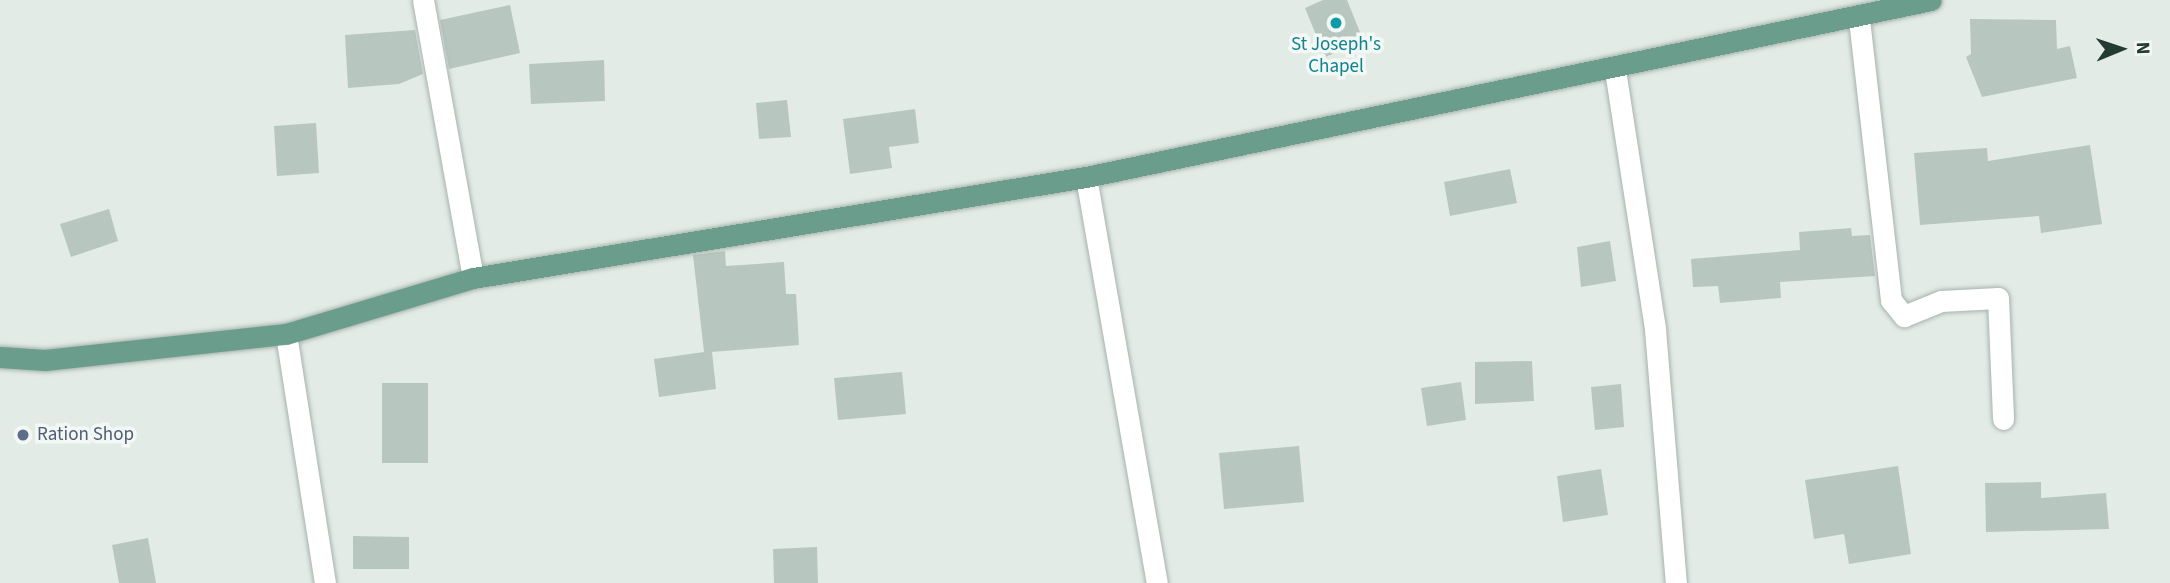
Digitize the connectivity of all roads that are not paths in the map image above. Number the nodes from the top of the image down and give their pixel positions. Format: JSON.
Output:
{"nodes":[{"id":1,"x":423,"y":0,"type":"edge"},
{"id":2,"x":1931,"y":0,"type":"edge"},
{"id":3,"x":1859,"y":19,"type":"junction"},
{"id":4,"x":1615,"y":69,"type":"junction"},
{"id":5,"x":1086,"y":177,"type":"junction"},
{"id":6,"x":473,"y":278,"type":"junction"},
{"id":7,"x":286,"y":334,"type":"junction"},
{"id":8,"x":1,"y":355,"type":"edge"},
{"id":9,"x":2003,"y":419,"type":"dead end"},
{"id":10,"x":325,"y":583,"type":"edge"},
{"id":11,"x":1157,"y":583,"type":"edge"},
{"id":12,"x":1676,"y":583,"type":"edge"}],
"edges":[{"from":1,"to":6,"type":"street"},
{"from":2,"to":3,"type":"main road"},
{"from":3,"to":4,"type":"main road"},
{"from":3,"to":9,"type":"street"},
{"from":4,"to":5,"type":"main road"},
{"from":4,"to":12,"type":"street"},
{"from":5,"to":6,"type":"main road"},
{"from":5,"to":11,"type":"street"},
{"from":6,"to":7,"type":"main road"},
{"from":7,"to":8,"type":"main road"},
{"from":7,"to":10,"type":"street"}]}
